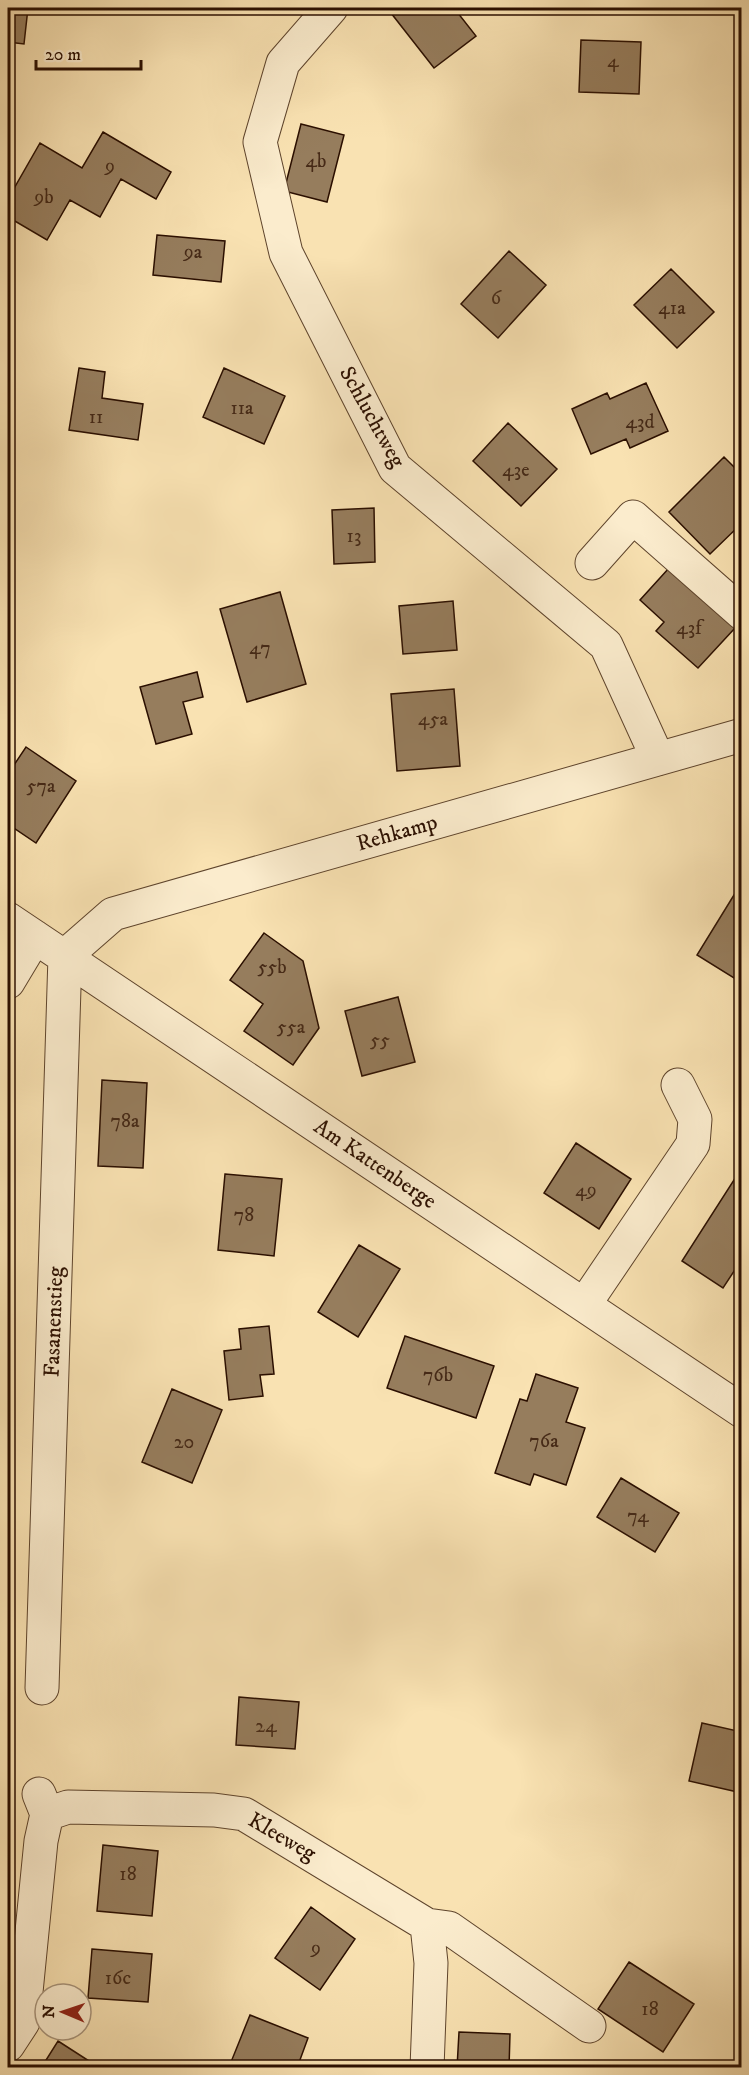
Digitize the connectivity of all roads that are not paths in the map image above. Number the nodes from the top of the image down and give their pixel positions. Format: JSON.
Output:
{"nodes":[{"id":1,"x":331,"y":8,"type":"edge"},
{"id":2,"x":592,"y":563,"type":"dead end"},
{"id":3,"x":741,"y":613,"type":"edge"},
{"id":4,"x":741,"y":735,"type":"edge"},
{"id":5,"x":658,"y":759,"type":"junction"},
{"id":6,"x":8,"y":918,"type":"edge"},
{"id":7,"x":35,"y":937,"type":"junction"},
{"id":8,"x":65,"y":956,"type":"junction"},
{"id":9,"x":8,"y":982,"type":"edge"},
{"id":10,"x":678,"y":1085,"type":"dead end"},
{"id":11,"x":584,"y":1305,"type":"junction"},
{"id":12,"x":741,"y":1411,"type":"edge"},
{"id":13,"x":42,"y":1688,"type":"dead end"},
{"id":14,"x":427,"y":1925,"type":"junction"},
{"id":15,"x":589,"y":2026,"type":"dead end"},
{"id":16,"x":10,"y":2037,"type":"edge"},
{"id":17,"x":427,"y":2067,"type":"edge"}],
"edges":[{"from":1,"to":5,"type":"street","name":"Schluchtweg"},
{"from":2,"to":3,"type":"street"},
{"from":4,"to":5,"type":"street","name":"Rehkamp"},
{"from":5,"to":8,"type":"street","name":"Rehkamp"},
{"from":6,"to":7,"type":"street","name":"Am Kattenberge"},
{"from":7,"to":8,"type":"street","name":"Am Kattenberge"},
{"from":7,"to":9,"type":"street"},
{"from":8,"to":11,"type":"street","name":"Am Kattenberge"},
{"from":8,"to":13,"type":"street","name":"Fasanenstieg"},
{"from":10,"to":11,"type":"street"},
{"from":11,"to":12,"type":"street","name":"Am Kattenberge"},
{"from":14,"to":15,"type":"street","name":"Kleeweg"},
{"from":14,"to":16,"type":"street","name":"Kleeweg"},
{"from":14,"to":17,"type":"street"}]}
